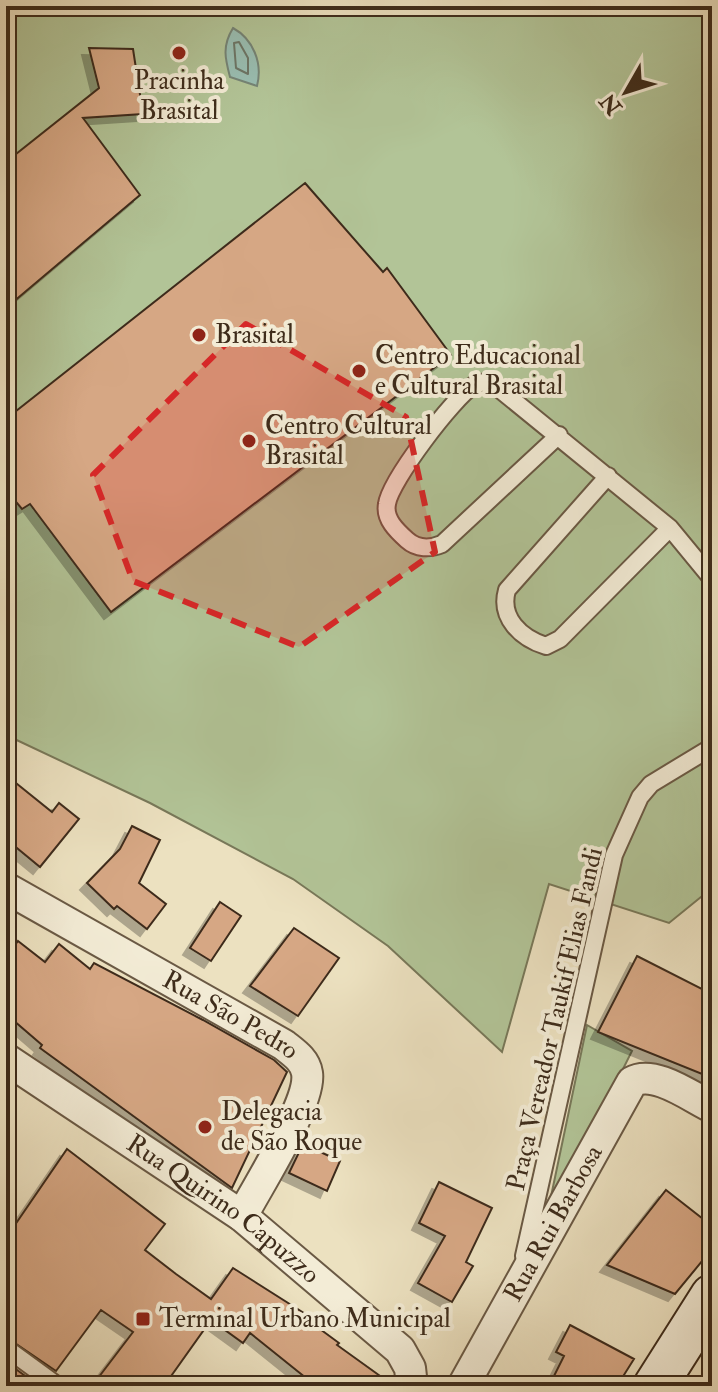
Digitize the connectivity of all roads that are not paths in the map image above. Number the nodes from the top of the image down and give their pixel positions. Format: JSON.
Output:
{"nodes":[{"id":1,"x":559,"y":435,"type":"junction"},
{"id":2,"x":608,"y":476,"type":"junction"},
{"id":3,"x":670,"y":528,"type":"junction"},
{"id":4,"x":712,"y":579,"type":"edge"},
{"id":5,"x":712,"y":747,"type":"edge"},
{"id":6,"x":6,"y":888,"type":"edge"},
{"id":7,"x":6,"y":1059,"type":"edge"},
{"id":8,"x":712,"y":1107,"type":"edge"},
{"id":9,"x":242,"y":1216,"type":"junction"},
{"id":10,"x":514,"y":1293,"type":"junction"},
{"id":11,"x":712,"y":1296,"type":"edge"},
{"id":12,"x":6,"y":1348,"type":"edge"},
{"id":13,"x":58,"y":1386,"type":"edge"},
{"id":14,"x":412,"y":1386,"type":"edge"},
{"id":15,"x":463,"y":1386,"type":"edge"},
{"id":16,"x":655,"y":1386,"type":"edge"}],
"edges":[{"from":1,"to":1,"type":"lane"},
{"from":1,"to":2,"type":"lane"},
{"from":2,"to":3,"type":"lane"},
{"from":2,"to":3,"type":"lane"},
{"from":3,"to":4,"type":"lane"},
{"from":5,"to":10,"type":"lane","name":"Praça Vereador Taukif Elias Fandi"},
{"from":6,"to":9,"type":"street","name":"Rua São Pedro"},
{"from":7,"to":9,"type":"street","name":"Rua Quirino Capuzzo"},
{"from":8,"to":10,"type":"street","name":"Rua Rui Barbosa"},
{"from":9,"to":14,"type":"street","name":"Rua Quirino Capuzzo"},
{"from":10,"to":15,"type":"street","name":"Rua Rui Barbosa"},
{"from":11,"to":16,"type":"main road"},
{"from":12,"to":13,"type":"lane"}]}
